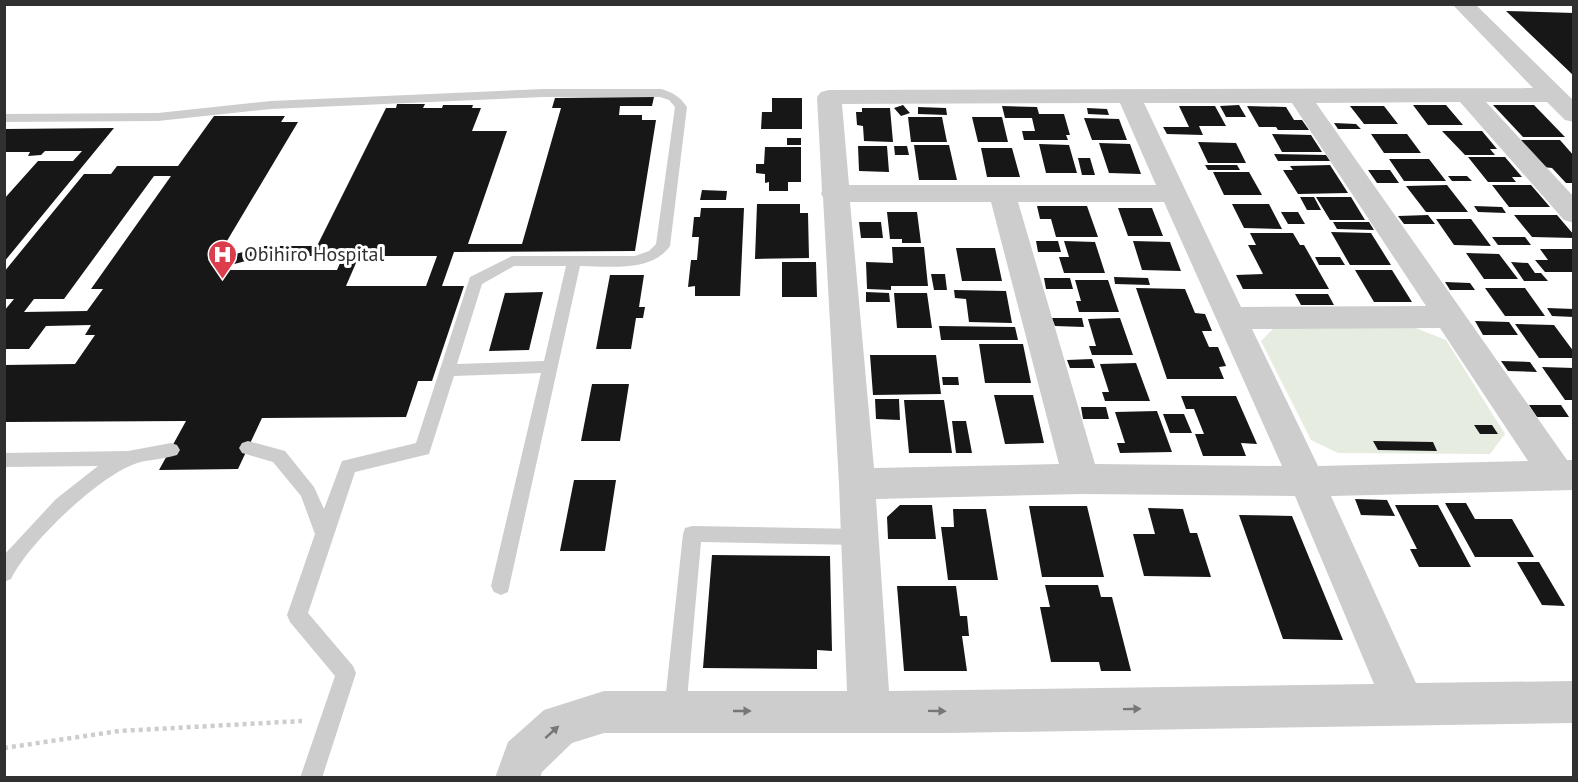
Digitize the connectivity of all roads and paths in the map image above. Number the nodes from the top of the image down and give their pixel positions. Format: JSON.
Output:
{"nodes":[{"id":1,"x":1462,"y":4,"type":"edge"},
{"id":2,"x":1465,"y":94,"type":"junction"},
{"id":3,"x":1553,"y":95,"type":"junction"},
{"id":4,"x":1299,"y":96,"type":"junction"},
{"id":5,"x":1129,"y":97,"type":"junction"},
{"id":6,"x":1574,"y":115,"type":"edge"},
{"id":7,"x":4,"y":118,"type":"edge"},
{"id":8,"x":1172,"y":193,"type":"junction"},
{"id":9,"x":834,"y":194,"type":"junction"},
{"id":10,"x":1003,"y":195,"type":"junction"},
{"id":11,"x":1574,"y":214,"type":"edge"},
{"id":12,"x":574,"y":261,"type":"junction"},
{"id":13,"x":1449,"y":317,"type":"junction"},
{"id":14,"x":1231,"y":318,"type":"junction"},
{"id":15,"x":550,"y":367,"type":"junction"},
{"id":16,"x":448,"y":370,"type":"junction"},
{"id":17,"x":248,"y":448,"type":"dead end"},
{"id":18,"x":171,"y":450,"type":"dead end"},
{"id":19,"x":130,"y":458,"type":"junction"},
{"id":20,"x":4,"y":460,"type":"edge"},
{"id":21,"x":1565,"y":476,"type":"edge"},
{"id":22,"x":1081,"y":479,"type":"junction"},
{"id":23,"x":1307,"y":481,"type":"junction"},
{"id":24,"x":857,"y":484,"type":"junction"},
{"id":25,"x":325,"y":534,"type":"junction"},
{"id":26,"x":860,"y":537,"type":"junction"},
{"id":27,"x":4,"y":573,"type":"edge"},
{"id":28,"x":501,"y":586,"type":"dead end"},
{"id":29,"x":1574,"y":702,"type":"edge"},
{"id":30,"x":1404,"y":704,"type":"junction"},
{"id":31,"x":869,"y":710,"type":"junction"},
{"id":32,"x":675,"y":711,"type":"junction"},
{"id":33,"x":330,"y":719,"type":"junction"},
{"id":34,"x":4,"y":748,"type":"edge"},
{"id":35,"x":311,"y":777,"type":"edge"},
{"id":36,"x":517,"y":777,"type":"edge"}],
"edges":[{"from":1,"to":3,"type":"street"},
{"from":2,"to":3,"type":"street"},
{"from":2,"to":4,"type":"street"},
{"from":2,"to":11,"type":"street"},
{"from":3,"to":6,"type":"street"},
{"from":4,"to":5,"type":"street"},
{"from":4,"to":13,"type":"street"},
{"from":5,"to":8,"type":"street"},
{"from":5,"to":9,"type":"street"},
{"from":7,"to":12,"type":"lane"},
{"from":8,"to":10,"type":"street"},
{"from":8,"to":14,"type":"street"},
{"from":9,"to":10,"type":"street"},
{"from":9,"to":24,"type":"street"},
{"from":10,"to":22,"type":"street"},
{"from":12,"to":15,"type":"lane"},
{"from":12,"to":16,"type":"lane"},
{"from":13,"to":14,"type":"street"},
{"from":13,"to":21,"type":"street"},
{"from":14,"to":23,"type":"street"},
{"from":15,"to":16,"type":"lane"},
{"from":15,"to":28,"type":"lane"},
{"from":16,"to":25,"type":"lane"},
{"from":17,"to":25,"type":"lane"},
{"from":18,"to":19,"type":"lane"},
{"from":19,"to":20,"type":"lane"},
{"from":19,"to":27,"type":"lane"},
{"from":21,"to":23,"type":"street"},
{"from":22,"to":23,"type":"street"},
{"from":22,"to":24,"type":"street"},
{"from":23,"to":30,"type":"street"},
{"from":24,"to":26,"type":"street"},
{"from":25,"to":33,"type":"lane"},
{"from":26,"to":31,"type":"street"},
{"from":26,"to":32,"type":"lane"},
{"from":29,"to":30,"type":"street"},
{"from":31,"to":30,"type":"street","one_way":true},
{"from":32,"to":31,"type":"street","one_way":true},
{"from":36,"to":32,"type":"street","one_way":true},
{"from":33,"to":34,"type":"path"},
{"from":33,"to":35,"type":"lane"}]}
